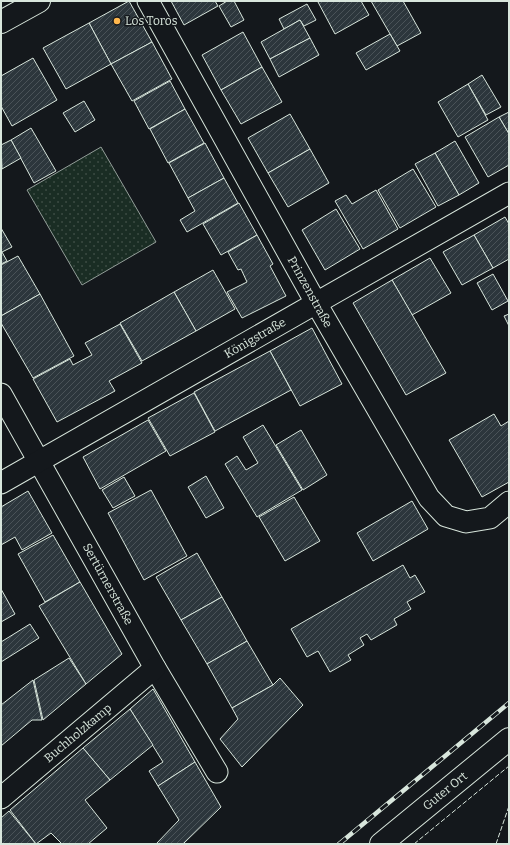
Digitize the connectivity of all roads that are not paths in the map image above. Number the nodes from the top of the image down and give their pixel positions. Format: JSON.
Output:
{"nodes":[{"id":1,"x":39,"y":1,"type":"edge"},
{"id":2,"x":148,"y":1,"type":"edge"},
{"id":3,"x":1,"y":22,"type":"edge"},
{"id":4,"x":509,"y":193,"type":"edge"},
{"id":5,"x":316,"y":303,"type":"junction"},
{"id":6,"x":1,"y":394,"type":"edge"},
{"id":7,"x":39,"y":461,"type":"junction"},
{"id":8,"x":1,"y":483,"type":"edge"},
{"id":9,"x":509,"y":502,"type":"edge"},
{"id":10,"x":155,"y":668,"type":"junction"},
{"id":11,"x":509,"y":739,"type":"edge"},
{"id":12,"x":217,"y":772,"type":"dead end"},
{"id":13,"x":1,"y":798,"type":"edge"},
{"id":14,"x":381,"y":844,"type":"edge"}],
"edges":[{"from":1,"to":3,"type":"main road"},
{"from":2,"to":5,"type":"street","name":"Prinzenstraße"},
{"from":4,"to":5,"type":"street","name":"Königstraße"},
{"from":5,"to":7,"type":"street","name":"Königstraße"},
{"from":5,"to":9,"type":"street","name":"Prinzenstraße"},
{"from":6,"to":7,"type":"street","name":"Sertürnerstraße"},
{"from":7,"to":8,"type":"street","name":"Königstraße"},
{"from":7,"to":10,"type":"street","name":"Sertürnerstraße"},
{"from":10,"to":12,"type":"street","name":"Sertürnerstraße"},
{"from":10,"to":13,"type":"street","name":"Buchholzkamp"},
{"from":11,"to":14,"type":"main road","name":"Guter Ort"}]}
